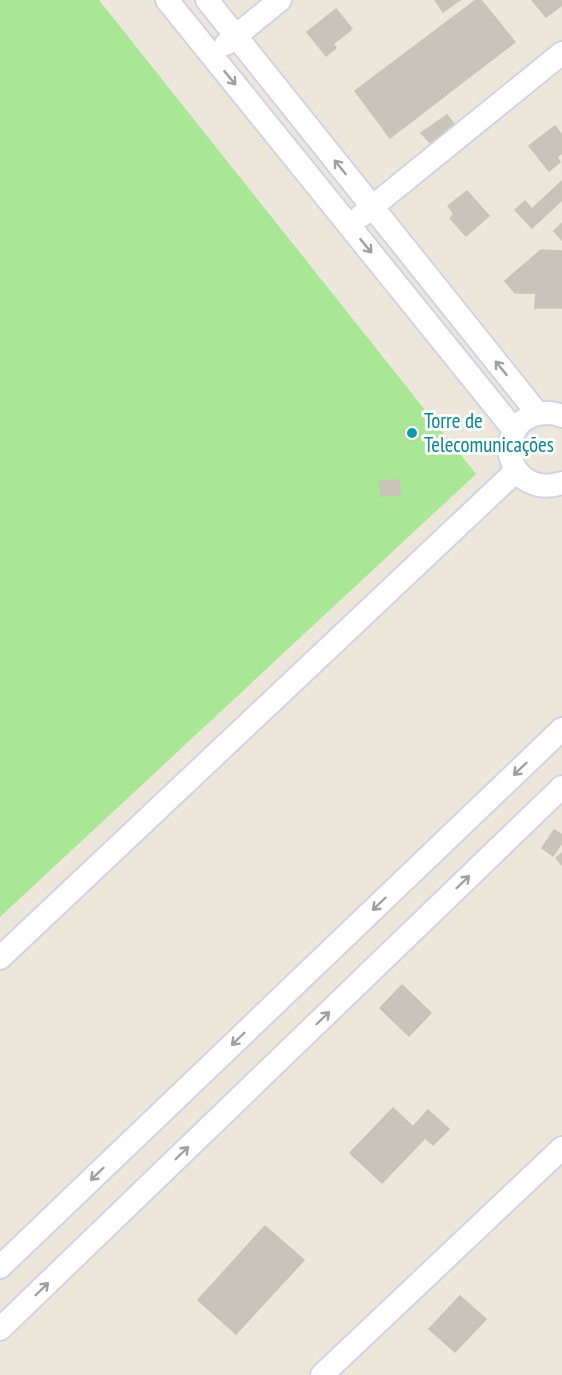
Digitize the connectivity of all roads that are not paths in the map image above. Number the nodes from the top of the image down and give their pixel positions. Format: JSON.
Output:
{"nodes":[{"id":1,"x":167,"y":0,"type":"edge"},
{"id":2,"x":207,"y":0,"type":"edge"},
{"id":3,"x":280,"y":0,"type":"edge"},
{"id":4,"x":236,"y":36,"type":"junction"},
{"id":5,"x":562,"y":53,"type":"edge"},
{"id":6,"x":212,"y":56,"type":"junction"},
{"id":7,"x":372,"y":207,"type":"junction"},
{"id":8,"x":349,"y":226,"type":"junction"},
{"id":9,"x":538,"y":414,"type":"junction"},
{"id":10,"x":562,"y":416,"type":"edge"},
{"id":11,"x":515,"y":431,"type":"junction"},
{"id":12,"x":516,"y":471,"type":"junction"},
{"id":13,"x":562,"y":483,"type":"edge"},
{"id":14,"x":562,"y":729,"type":"edge"},
{"id":15,"x":562,"y":787,"type":"edge"},
{"id":16,"x":0,"y":958,"type":"edge"},
{"id":17,"x":562,"y":1148,"type":"edge"},
{"id":18,"x":0,"y":1267,"type":"edge"},
{"id":19,"x":0,"y":1329,"type":"edge"},
{"id":20,"x":322,"y":1375,"type":"edge"}],
"edges":[{"from":1,"to":6,"type":"street"},
{"from":2,"to":4,"type":"street"},
{"from":3,"to":4,"type":"street"},
{"from":4,"to":6,"type":"street"},
{"from":7,"to":4,"type":"street","one_way":true},
{"from":5,"to":7,"type":"street"},
{"from":6,"to":8,"type":"street","one_way":true},
{"from":7,"to":8,"type":"street"},
{"from":9,"to":7,"type":"street","one_way":true},
{"from":8,"to":11,"type":"street","one_way":true},
{"from":9,"to":10,"type":"street"},
{"from":9,"to":11,"type":"street"},
{"from":11,"to":12,"type":"street"},
{"from":12,"to":13,"type":"street"},
{"from":12,"to":16,"type":"street"},
{"from":14,"to":18,"type":"street","one_way":true},
{"from":19,"to":15,"type":"street","one_way":true},
{"from":17,"to":20,"type":"street"}]}
